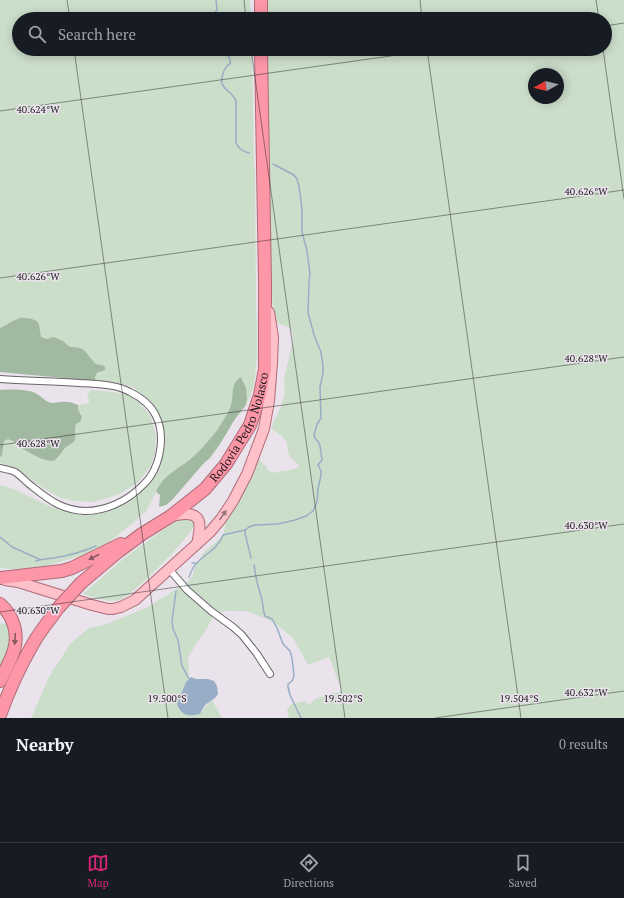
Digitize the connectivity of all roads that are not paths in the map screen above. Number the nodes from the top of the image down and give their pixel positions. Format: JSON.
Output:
{"nodes":[{"id":1,"x":261,"y":0,"type":"edge"},
{"id":2,"x":261,"y":12,"type":"edge"},
{"id":3,"x":262,"y":56,"type":"edge"},
{"id":4,"x":265,"y":282,"type":"junction"},
{"id":5,"x":0,"y":379,"type":"edge"},
{"id":6,"x":0,"y":468,"type":"edge"},
{"id":7,"x":171,"y":516,"type":"junction"},
{"id":8,"x":142,"y":534,"type":"junction"},
{"id":9,"x":197,"y":544,"type":"junction"},
{"id":10,"x":169,"y":568,"type":"junction"},
{"id":11,"x":0,"y":579,"type":"edge"},
{"id":12,"x":0,"y":604,"type":"edge"},
{"id":13,"x":247,"y":641,"type":"junction"},
{"id":14,"x":256,"y":646,"type":"dead end"},
{"id":15,"x":270,"y":674,"type":"dead end"},
{"id":16,"x":0,"y":681,"type":"edge"},
{"id":17,"x":0,"y":715,"type":"edge"}],
"edges":[{"from":1,"to":2,"type":"highway"},
{"from":3,"to":4,"type":"highway","name":"Rodovia Pedro Nolasco"},
{"from":4,"to":7,"type":"highway","name":"Rodovia Pedro Nolasco"},
{"from":9,"to":4,"type":"main road","one_way":true},
{"from":5,"to":6,"type":"street"},
{"from":7,"to":8,"type":"highway","name":"Rodovia Pedro Nolasco"},
{"from":7,"to":9,"type":"main road"},
{"from":8,"to":11,"type":"highway","one_way":true},
{"from":8,"to":17,"type":"highway","name":"Rodovia Pedro Nolasco","bridge":true},
{"from":9,"to":10,"type":"main road"},
{"from":10,"to":11,"type":"main road"},
{"from":10,"to":13,"type":"street"},
{"from":12,"to":16,"type":"highway","one_way":true},
{"from":13,"to":14,"type":"street"},
{"from":13,"to":15,"type":"street"}]}
